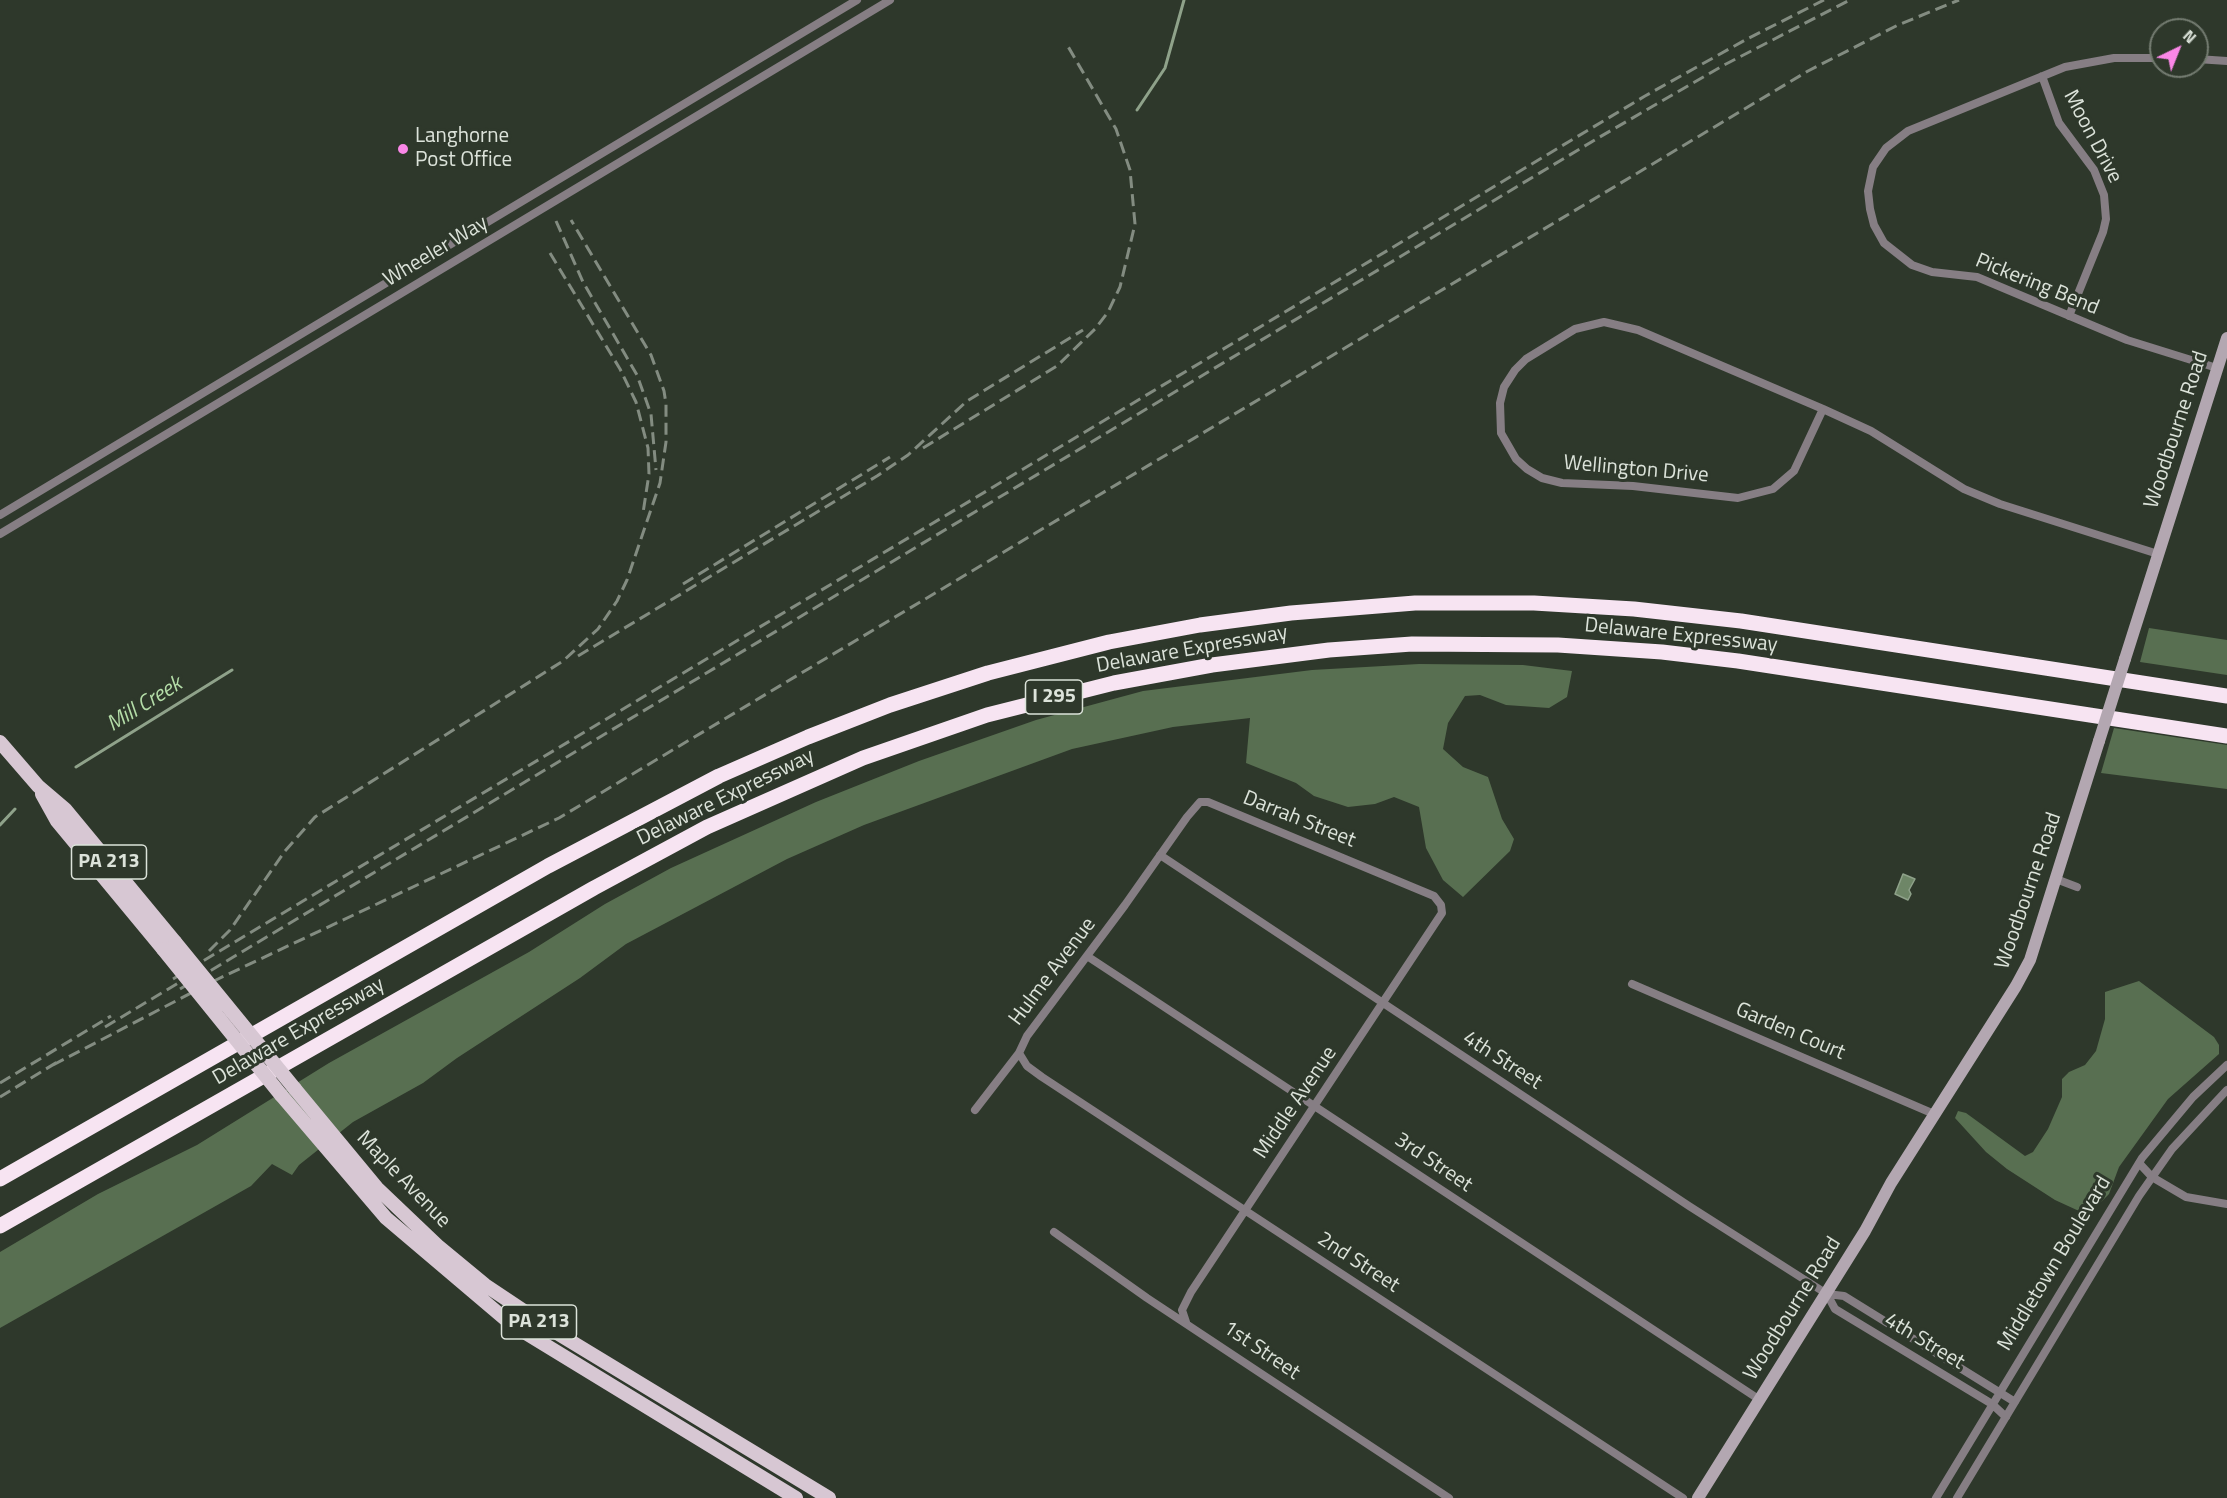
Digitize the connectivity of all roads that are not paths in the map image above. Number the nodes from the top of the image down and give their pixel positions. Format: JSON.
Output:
{"nodes":[{"id":1,"x":857,"y":0,"type":"edge"},
{"id":2,"x":890,"y":0,"type":"edge"},
{"id":3,"x":2149,"y":58,"type":"edge"},
{"id":4,"x":2209,"y":60,"type":"edge"},
{"id":5,"x":2227,"y":61,"type":"edge"},
{"id":6,"x":2042,"y":76,"type":"junction"},
{"id":7,"x":2069,"y":316,"type":"junction"},
{"id":8,"x":2227,"y":338,"type":"edge"},
{"id":9,"x":2217,"y":368,"type":"junction"},
{"id":10,"x":1824,"y":409,"type":"junction"},
{"id":11,"x":0,"y":515,"type":"edge"},
{"id":12,"x":0,"y":534,"type":"edge"},
{"id":13,"x":2158,"y":554,"type":"junction"},
{"id":14,"x":2227,"y":696,"type":"edge"},
{"id":15,"x":2227,"y":736,"type":"edge"},
{"id":16,"x":0,"y":742,"type":"edge"},
{"id":17,"x":38,"y":786,"type":"junction"},
{"id":18,"x":1160,"y":855,"type":"junction"},
{"id":19,"x":2056,"y":879,"type":"junction"},
{"id":20,"x":2076,"y":887,"type":"dead end"},
{"id":21,"x":1441,"y":905,"type":"joint"},
{"id":22,"x":1087,"y":956,"type":"junction"},
{"id":23,"x":1632,"y":984,"type":"dead end"},
{"id":24,"x":1383,"y":1004,"type":"junction"},
{"id":25,"x":1019,"y":1053,"type":"junction"},
{"id":26,"x":2227,"y":1065,"type":"edge"},
{"id":27,"x":2227,"y":1090,"type":"edge"},
{"id":28,"x":1316,"y":1106,"type":"junction"},
{"id":29,"x":975,"y":1110,"type":"dead end"},
{"id":30,"x":1934,"y":1114,"type":"junction"},
{"id":31,"x":2139,"y":1163,"type":"junction"},
{"id":32,"x":2152,"y":1177,"type":"junction"},
{"id":33,"x":0,"y":1179,"type":"edge"},
{"id":34,"x":2227,"y":1204,"type":"edge"},
{"id":35,"x":1246,"y":1210,"type":"junction"},
{"id":36,"x":0,"y":1226,"type":"edge"},
{"id":37,"x":1054,"y":1232,"type":"dead end"},
{"id":38,"x":1827,"y":1294,"type":"junction"},
{"id":39,"x":1186,"y":1322,"type":"junction"},
{"id":40,"x":1998,"y":1391,"type":"junction"},
{"id":41,"x":1760,"y":1400,"type":"junction"},
{"id":42,"x":2015,"y":1402,"type":"junction"},
{"id":43,"x":1992,"y":1404,"type":"junction"},
{"id":44,"x":2006,"y":1417,"type":"junction"},
{"id":45,"x":796,"y":1498,"type":"edge"},
{"id":46,"x":829,"y":1498,"type":"edge"},
{"id":47,"x":1449,"y":1498,"type":"edge"},
{"id":48,"x":1683,"y":1498,"type":"edge"},
{"id":49,"x":1698,"y":1498,"type":"edge"},
{"id":50,"x":1936,"y":1498,"type":"edge"},
{"id":51,"x":1957,"y":1498,"type":"edge"}],
"edges":[{"from":1,"to":11,"type":"street","name":"Wheeler Way"},
{"from":2,"to":12,"type":"street","name":"Wheeler Way"},
{"from":3,"to":6,"type":"street","name":"Pickering Bend"},
{"from":4,"to":5,"type":"street"},
{"from":6,"to":7,"type":"street","name":"Moon Drive"},
{"from":6,"to":7,"type":"street","name":"Pickering Bend"},
{"from":7,"to":9,"type":"street","name":"Pickering Bend"},
{"from":8,"to":9,"type":"main road","name":"Woodbourne Road"},
{"from":9,"to":13,"type":"main road","name":"Woodbourne Road"},
{"from":10,"to":10,"type":"street","name":"Wellington Drive"},
{"from":10,"to":13,"type":"street","name":"Wellington Drive"},
{"from":13,"to":19,"type":"main road","name":"Woodbourne Road","bridge":true},
{"from":14,"to":33,"type":"highway","name":"Delaware Expressway","number":"I 295"},
{"from":15,"to":36,"type":"highway","name":"Delaware Expressway","number":"I 295"},
{"from":16,"to":17,"type":"main road","name":"Maple Avenue","number":"PA 213"},
{"from":17,"to":45,"type":"main road","name":"Maple Avenue","number":"PA 213","bridge":true},
{"from":17,"to":46,"type":"main road","name":"Maple Avenue","number":"PA 213","bridge":true},
{"from":18,"to":21,"type":"street","name":"Darrah Street"},
{"from":18,"to":22,"type":"street","name":"Hulme Avenue"},
{"from":18,"to":24,"type":"street","name":"4th Street"},
{"from":19,"to":20,"type":"street"},
{"from":19,"to":30,"type":"main road","name":"Woodbourne Road"},
{"from":21,"to":24,"type":"street","name":"Middle Avenue"},
{"from":22,"to":25,"type":"street","name":"Hulme Avenue"},
{"from":22,"to":28,"type":"street","name":"3rd Street"},
{"from":23,"to":30,"type":"street","name":"Garden Court"},
{"from":24,"to":28,"type":"street","name":"Middle Avenue"},
{"from":24,"to":38,"type":"street","name":"4th Street"},
{"from":25,"to":29,"type":"street","name":"Hulme Avenue"},
{"from":25,"to":35,"type":"street","name":"2nd Street"},
{"from":26,"to":31,"type":"street","name":"Middletown Boulevard"},
{"from":27,"to":32,"type":"street","name":"Middletown Boulevard"},
{"from":28,"to":35,"type":"street","name":"Middle Avenue"},
{"from":28,"to":41,"type":"street","name":"3rd Street"},
{"from":30,"to":38,"type":"main road","name":"Woodbourne Road"},
{"from":31,"to":32,"type":"street"},
{"from":31,"to":40,"type":"street","name":"Middletown Boulevard"},
{"from":32,"to":34,"type":"street"},
{"from":32,"to":42,"type":"street","name":"Middletown Boulevard"},
{"from":35,"to":39,"type":"street","name":"Middle Avenue"},
{"from":35,"to":48,"type":"street","name":"2nd Street"},
{"from":37,"to":39,"type":"street","name":"1st Street"},
{"from":38,"to":40,"type":"street","name":"4th Street"},
{"from":38,"to":41,"type":"main road","name":"Woodbourne Road"},
{"from":38,"to":43,"type":"street","name":"4th Street"},
{"from":39,"to":47,"type":"street","name":"1st Street"},
{"from":40,"to":42,"type":"street","name":"4th Street"},
{"from":40,"to":43,"type":"street","name":"Middletown Boulevard"},
{"from":41,"to":49,"type":"main road","name":"Woodbourne Road"},
{"from":42,"to":44,"type":"street","name":"Middletown Boulevard"},
{"from":43,"to":44,"type":"street","name":"4th Street"},
{"from":43,"to":50,"type":"street","name":"Middletown Boulevard"},
{"from":44,"to":51,"type":"street","name":"Middletown Boulevard"}]}
